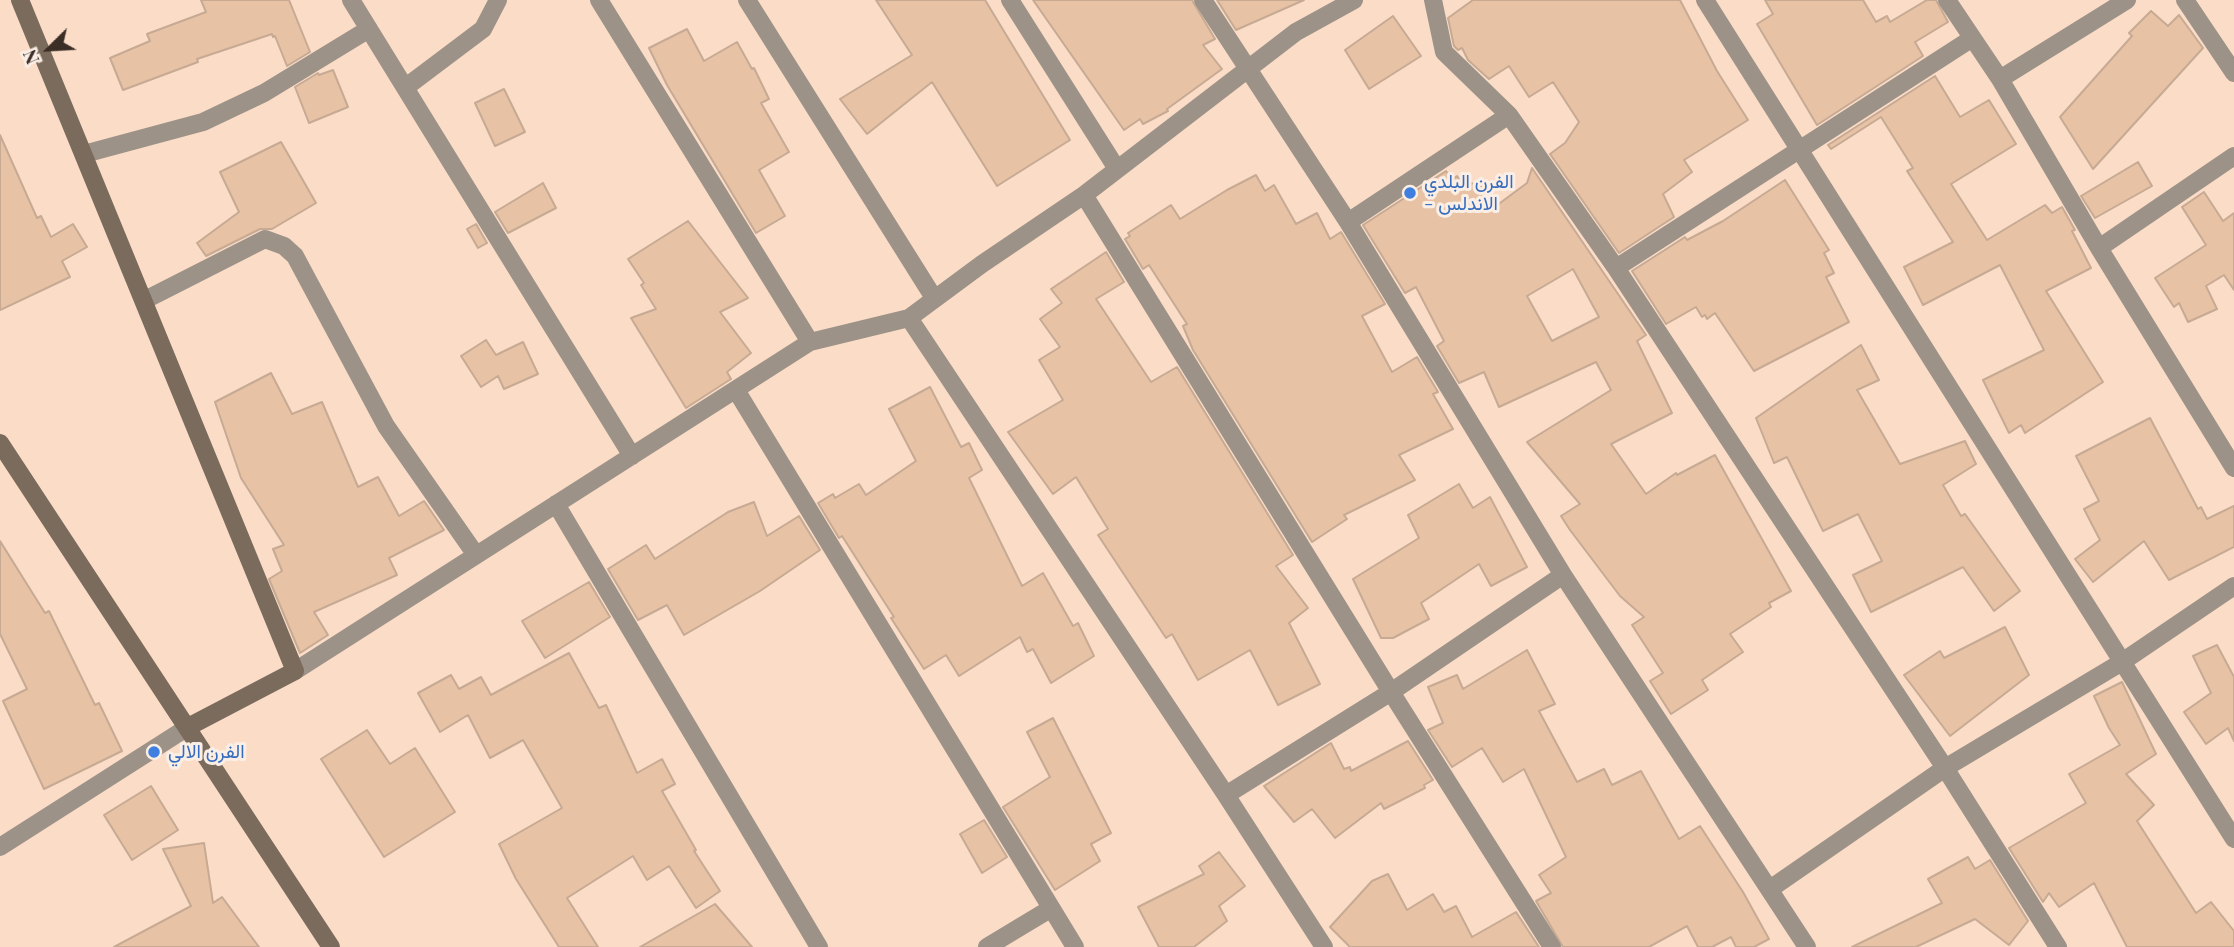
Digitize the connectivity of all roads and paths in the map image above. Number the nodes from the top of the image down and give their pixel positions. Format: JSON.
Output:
{"nodes":[{"id":1,"x":20,"y":0,"type":"edge"},
{"id":2,"x":351,"y":0,"type":"edge"},
{"id":3,"x":498,"y":0,"type":"edge"},
{"id":4,"x":599,"y":0,"type":"edge"},
{"id":5,"x":747,"y":0,"type":"edge"},
{"id":6,"x":1010,"y":0,"type":"edge"},
{"id":7,"x":1203,"y":0,"type":"edge"},
{"id":8,"x":1354,"y":0,"type":"edge"},
{"id":9,"x":1433,"y":0,"type":"edge"},
{"id":10,"x":1705,"y":0,"type":"edge"},
{"id":11,"x":1947,"y":0,"type":"edge"},
{"id":12,"x":2127,"y":0,"type":"edge"},
{"id":13,"x":2185,"y":0,"type":"edge"},
{"id":14,"x":369,"y":29,"type":"junction"},
{"id":15,"x":1971,"y":39,"type":"junction"},
{"id":16,"x":1247,"y":70,"type":"junction"},
{"id":17,"x":2234,"y":73,"type":"edge"},
{"id":18,"x":2000,"y":79,"type":"junction"},
{"id":19,"x":406,"y":87,"type":"junction"},
{"id":20,"x":1509,"y":115,"type":"junction"},
{"id":21,"x":1800,"y":148,"type":"junction"},
{"id":22,"x":84,"y":154,"type":"junction"},
{"id":23,"x":2234,"y":156,"type":"edge"},
{"id":24,"x":1117,"y":169,"type":"junction"},
{"id":25,"x":1084,"y":195,"type":"junction"},
{"id":26,"x":1349,"y":222,"type":"junction"},
{"id":27,"x":2099,"y":248,"type":"junction"},
{"id":28,"x":1616,"y":268,"type":"junction"},
{"id":29,"x":934,"y":298,"type":"junction"},
{"id":30,"x":145,"y":300,"type":"junction"},
{"id":31,"x":909,"y":318,"type":"junction"},
{"id":32,"x":810,"y":342,"type":"junction"},
{"id":33,"x":736,"y":390,"type":"junction"},
{"id":34,"x":0,"y":443,"type":"edge"},
{"id":35,"x":632,"y":456,"type":"junction"},
{"id":36,"x":2234,"y":468,"type":"edge"},
{"id":37,"x":556,"y":504,"type":"junction"},
{"id":38,"x":476,"y":555,"type":"junction"},
{"id":39,"x":1563,"y":575,"type":"junction"},
{"id":40,"x":2234,"y":586,"type":"edge"},
{"id":41,"x":2122,"y":662,"type":"junction"},
{"id":42,"x":295,"y":671,"type":"junction"},
{"id":43,"x":1391,"y":692,"type":"junction"},
{"id":44,"x":188,"y":727,"type":"junction"},
{"id":45,"x":1945,"y":768,"type":"junction"},
{"id":46,"x":1226,"y":795,"type":"junction"},
{"id":47,"x":2234,"y":839,"type":"edge"},
{"id":48,"x":0,"y":847,"type":"edge"},
{"id":49,"x":1770,"y":889,"type":"junction"},
{"id":50,"x":1050,"y":909,"type":"junction"},
{"id":51,"x":331,"y":947,"type":"edge"},
{"id":52,"x":819,"y":947,"type":"edge"},
{"id":53,"x":987,"y":947,"type":"edge"},
{"id":54,"x":1075,"y":947,"type":"edge"},
{"id":55,"x":1324,"y":947,"type":"edge"},
{"id":56,"x":1552,"y":947,"type":"edge"},
{"id":57,"x":1807,"y":947,"type":"edge"},
{"id":58,"x":2058,"y":947,"type":"edge"}],
"edges":[{"from":1,"to":22,"type":"street"},
{"from":2,"to":14,"type":"street"},
{"from":3,"to":19,"type":"street"},
{"from":4,"to":32,"type":"street"},
{"from":5,"to":29,"type":"street"},
{"from":6,"to":24,"type":"street"},
{"from":7,"to":16,"type":"street"},
{"from":8,"to":16,"type":"street"},
{"from":9,"to":20,"type":"street"},
{"from":10,"to":21,"type":"street"},
{"from":11,"to":15,"type":"street"},
{"from":12,"to":18,"type":"street"},
{"from":13,"to":17,"type":"street"},
{"from":14,"to":19,"type":"street"},
{"from":14,"to":22,"type":"street"},
{"from":15,"to":18,"type":"street"},
{"from":15,"to":21,"type":"street"},
{"from":16,"to":24,"type":"street"},
{"from":16,"to":26,"type":"street"},
{"from":18,"to":27,"type":"street"},
{"from":19,"to":35,"type":"street"},
{"from":20,"to":26,"type":"street"},
{"from":20,"to":28,"type":"street"},
{"from":21,"to":28,"type":"street"},
{"from":21,"to":41,"type":"street"},
{"from":22,"to":30,"type":"street"},
{"from":23,"to":27,"type":"street"},
{"from":24,"to":25,"type":"street"},
{"from":25,"to":29,"type":"street"},
{"from":25,"to":43,"type":"street"},
{"from":26,"to":39,"type":"street"},
{"from":27,"to":36,"type":"street"},
{"from":28,"to":45,"type":"street"},
{"from":29,"to":31,"type":"street"},
{"from":30,"to":38,"type":"street"},
{"from":30,"to":42,"type":"street"},
{"from":31,"to":32,"type":"street"},
{"from":31,"to":46,"type":"street"},
{"from":32,"to":33,"type":"street"},
{"from":33,"to":35,"type":"street"},
{"from":33,"to":50,"type":"street"},
{"from":34,"to":44,"type":"street"},
{"from":35,"to":37,"type":"street"},
{"from":37,"to":38,"type":"street"},
{"from":37,"to":52,"type":"street"},
{"from":38,"to":42,"type":"street"},
{"from":39,"to":43,"type":"street"},
{"from":39,"to":49,"type":"street"},
{"from":40,"to":41,"type":"street"},
{"from":41,"to":45,"type":"street"},
{"from":41,"to":47,"type":"street"},
{"from":42,"to":44,"type":"street"},
{"from":43,"to":46,"type":"street"},
{"from":43,"to":56,"type":"street"},
{"from":44,"to":48,"type":"street"},
{"from":44,"to":51,"type":"street"},
{"from":45,"to":49,"type":"street"},
{"from":45,"to":58,"type":"street"},
{"from":46,"to":55,"type":"street"},
{"from":49,"to":57,"type":"street"},
{"from":50,"to":53,"type":"street"},
{"from":50,"to":54,"type":"street"}]}
